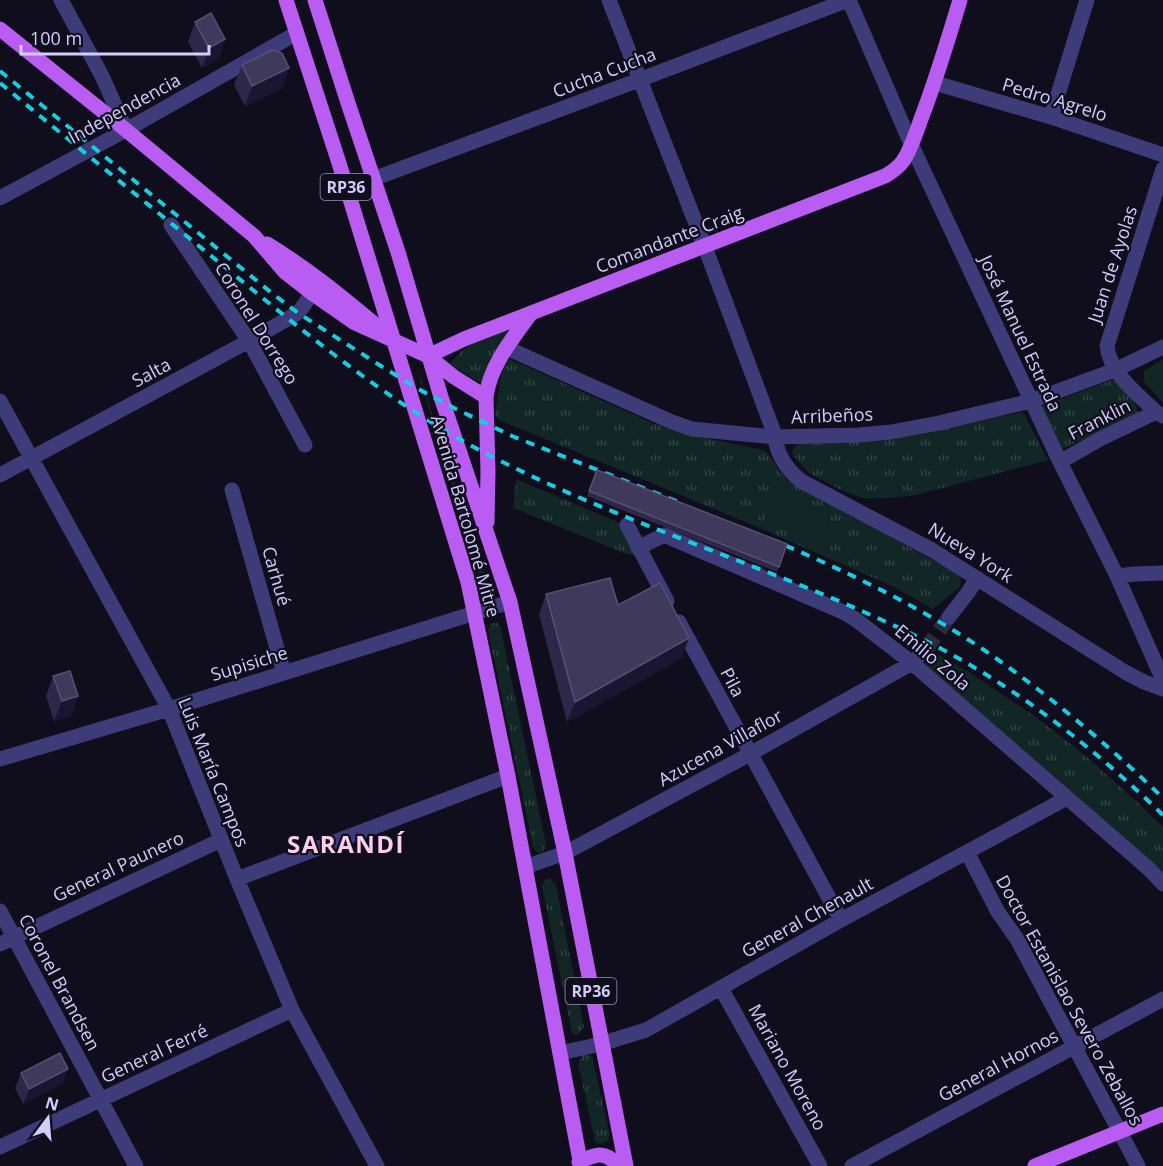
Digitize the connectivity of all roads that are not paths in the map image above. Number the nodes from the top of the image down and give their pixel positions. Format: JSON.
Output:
{"nodes":[{"id":1,"x":61,"y":0,"type":"edge"},
{"id":2,"x":286,"y":0,"type":"edge"},
{"id":3,"x":315,"y":0,"type":"edge"},
{"id":4,"x":609,"y":0,"type":"edge"},
{"id":5,"x":848,"y":0,"type":"edge"},
{"id":6,"x":960,"y":0,"type":"edge"},
{"id":7,"x":1087,"y":0,"type":"edge"},
{"id":8,"x":0,"y":29,"type":"edge"},
{"id":9,"x":297,"y":33,"type":"junction"},
{"id":10,"x":639,"y":80,"type":"junction"},
{"id":11,"x":935,"y":83,"type":"junction"},
{"id":12,"x":1051,"y":117,"type":"junction"},
{"id":13,"x":126,"y":130,"type":"junction"},
{"id":14,"x":911,"y":144,"type":"junction"},
{"id":15,"x":1163,"y":155,"type":"edge"},
{"id":16,"x":1163,"y":169,"type":"edge"},
{"id":17,"x":373,"y":179,"type":"junction"},
{"id":18,"x":0,"y":198,"type":"edge"},
{"id":19,"x":171,"y":225,"type":"dead end"},
{"id":20,"x":254,"y":236,"type":"junction"},
{"id":21,"x":705,"y":247,"type":"junction"},
{"id":22,"x":312,"y":293,"type":"junction"},
{"id":23,"x":531,"y":313,"type":"junction"},
{"id":24,"x":394,"y":340,"type":"junction"},
{"id":25,"x":249,"y":341,"type":"junction"},
{"id":26,"x":1163,"y":347,"type":"edge"},
{"id":27,"x":507,"y":348,"type":"junction"},
{"id":28,"x":428,"y":356,"type":"junction"},
{"id":29,"x":1115,"y":370,"type":"junction"},
{"id":30,"x":486,"y":397,"type":"junction"},
{"id":31,"x":0,"y":401,"type":"edge"},
{"id":32,"x":1031,"y":401,"type":"junction"},
{"id":33,"x":1160,"y":414,"type":"edge"},
{"id":34,"x":774,"y":437,"type":"junction"},
{"id":35,"x":305,"y":445,"type":"dead end"},
{"id":36,"x":32,"y":458,"type":"junction"},
{"id":37,"x":1060,"y":462,"type":"junction"},
{"id":38,"x":0,"y":475,"type":"edge"},
{"id":39,"x":232,"y":490,"type":"dead end"},
{"id":40,"x":627,"y":525,"type":"dead end"},
{"id":41,"x":487,"y":534,"type":"junction"},
{"id":42,"x":638,"y":548,"type":"junction"},
{"id":43,"x":1163,"y":573,"type":"edge"},
{"id":44,"x":1117,"y":576,"type":"junction"},
{"id":45,"x":977,"y":578,"type":"junction"},
{"id":46,"x":510,"y":602,"type":"junction"},
{"id":47,"x":476,"y":612,"type":"junction"},
{"id":48,"x":949,"y":617,"type":"tunnel mouth"},
{"id":49,"x":926,"y":649,"type":"tunnel mouth"},
{"id":50,"x":912,"y":663,"type":"junction"},
{"id":51,"x":284,"y":673,"type":"junction"},
{"id":52,"x":1163,"y":680,"type":"edge"},
{"id":53,"x":1163,"y":689,"type":"edge"},
{"id":54,"x":169,"y":709,"type":"junction"},
{"id":55,"x":750,"y":754,"type":"junction"},
{"id":56,"x":0,"y":759,"type":"edge"},
{"id":57,"x":508,"y":776,"type":"junction"},
{"id":58,"x":1067,"y":798,"type":"junction"},
{"id":59,"x":221,"y":840,"type":"junction"},
{"id":60,"x":967,"y":852,"type":"junction"},
{"id":61,"x":565,"y":853,"type":"junction"},
{"id":62,"x":525,"y":867,"type":"junction"},
{"id":63,"x":237,"y":879,"type":"junction"},
{"id":64,"x":1163,"y":884,"type":"edge"},
{"id":65,"x":0,"y":911,"type":"edge"},
{"id":66,"x":841,"y":920,"type":"junction"},
{"id":67,"x":7,"y":940,"type":"edge"},
{"id":68,"x":721,"y":988,"type":"junction"},
{"id":69,"x":1163,"y":999,"type":"edge"},
{"id":70,"x":292,"y":1010,"type":"junction"},
{"id":71,"x":601,"y":1044,"type":"junction"},
{"id":72,"x":1074,"y":1046,"type":"junction"},
{"id":73,"x":560,"y":1053,"type":"junction"},
{"id":74,"x":101,"y":1100,"type":"junction"},
{"id":75,"x":1163,"y":1114,"type":"edge"},
{"id":76,"x":1120,"y":1132,"type":"junction"},
{"id":77,"x":0,"y":1147,"type":"edge"},
{"id":78,"x":622,"y":1148,"type":"junction"},
{"id":79,"x":578,"y":1165,"type":"edge"},
{"id":80,"x":136,"y":1166,"type":"edge"},
{"id":81,"x":377,"y":1166,"type":"edge"},
{"id":82,"x":618,"y":1166,"type":"edge"},
{"id":83,"x":626,"y":1166,"type":"edge"},
{"id":84,"x":633,"y":1166,"type":"edge"},
{"id":85,"x":820,"y":1166,"type":"edge"},
{"id":86,"x":852,"y":1166,"type":"edge"},
{"id":87,"x":1035,"y":1166,"type":"edge"},
{"id":88,"x":1138,"y":1166,"type":"edge"}],
"edges":[{"from":1,"to":13,"type":"street"},
{"from":2,"to":9,"type":"main road","name":"Avenida Bartolomé Mitre","number":"RP36"},
{"from":3,"to":17,"type":"main road","name":"Avenida Bartolomé Mitre","number":"RP36"},
{"from":4,"to":10,"type":"street","name":"Nueva York"},
{"from":5,"to":10,"type":"street","name":"Cucha Cucha"},
{"from":5,"to":14,"type":"street","name":"José Manuel Estrada"},
{"from":6,"to":11,"type":"main road","name":"Comandante Craig"},
{"from":7,"to":12,"type":"street"},
{"from":8,"to":13,"type":"main road"},
{"from":9,"to":13,"type":"street","name":"Independencia"},
{"from":9,"to":24,"type":"main road","name":"Avenida Bartolomé Mitre","number":"RP36"},
{"from":10,"to":17,"type":"street","name":"Cucha Cucha"},
{"from":10,"to":21,"type":"street","name":"Nueva York"},
{"from":11,"to":12,"type":"street","name":"Pedro Agrelo"},
{"from":11,"to":14,"type":"main road","name":"Comandante Craig"},
{"from":12,"to":15,"type":"street","name":"Pedro Agrelo"},
{"from":13,"to":18,"type":"street","name":"Independencia"},
{"from":13,"to":20,"type":"main road"},
{"from":14,"to":21,"type":"main road","name":"Comandante Craig"},
{"from":14,"to":32,"type":"street","name":"José Manuel Estrada"},
{"from":16,"to":29,"type":"street","name":"Juan de Ayolas"},
{"from":17,"to":28,"type":"main road","name":"Avenida Bartolomé Mitre","number":"RP36"},
{"from":19,"to":25,"type":"street","name":"Coronel Dorrego"},
{"from":20,"to":22,"type":"main road"},
{"from":20,"to":24,"type":"main road"},
{"from":21,"to":23,"type":"main road","name":"Comandante Craig"},
{"from":21,"to":34,"type":"street","name":"Nueva York"},
{"from":22,"to":24,"type":"main road"},
{"from":22,"to":25,"type":"street","name":"Salta"},
{"from":23,"to":27,"type":"main road"},
{"from":23,"to":28,"type":"main road","name":"Comandante Craig"},
{"from":24,"to":28,"type":"main road"},
{"from":24,"to":47,"type":"main road","name":"Avenida Bartolomé Mitre","number":"RP36"},
{"from":25,"to":35,"type":"street","name":"Coronel Dorrego"},
{"from":25,"to":36,"type":"street","name":"Salta"},
{"from":26,"to":29,"type":"street","name":"Arribeños"},
{"from":27,"to":30,"type":"main road"},
{"from":27,"to":34,"type":"street","name":"Arribeños"},
{"from":28,"to":30,"type":"main road"},
{"from":28,"to":41,"type":"main road","name":"Avenida Bartolomé Mitre","number":"RP36"},
{"from":29,"to":32,"type":"street","name":"Arribeños"},
{"from":29,"to":33,"type":"street"},
{"from":30,"to":41,"type":"main road"},
{"from":31,"to":36,"type":"street","name":"Luis María Campos"},
{"from":32,"to":34,"type":"street","name":"Arribeños"},
{"from":32,"to":37,"type":"street","name":"José Manuel Estrada"},
{"from":33,"to":37,"type":"street","name":"Franklin"},
{"from":34,"to":45,"type":"street","name":"Nueva York"},
{"from":36,"to":38,"type":"street","name":"Salta"},
{"from":36,"to":54,"type":"street","name":"Luis María Campos"},
{"from":37,"to":44,"type":"street","name":"José Manuel Estrada"},
{"from":39,"to":51,"type":"street","name":"Carhué"},
{"from":40,"to":42,"type":"street","name":"Pila"},
{"from":41,"to":46,"type":"main road","name":"Avenida Bartolomé Mitre","number":"RP36"},
{"from":42,"to":50,"type":"street","name":"Emilio Zola"},
{"from":42,"to":55,"type":"street","name":"Pila"},
{"from":43,"to":44,"type":"street"},
{"from":44,"to":52,"type":"street","name":"José Manuel Estrada"},
{"from":45,"to":48,"type":"street"},
{"from":45,"to":53,"type":"street","name":"Nueva York"},
{"from":46,"to":47,"type":"street","name":"Supisiche"},
{"from":46,"to":61,"type":"main road","name":"Avenida Bartolomé Mitre","number":"RP36"},
{"from":47,"to":51,"type":"street","name":"Supisiche"},
{"from":47,"to":57,"type":"main road","name":"Avenida Bartolomé Mitre","number":"RP36"},
{"from":49,"to":50,"type":"street","name":"Azucena Villaflor"},
{"from":50,"to":55,"type":"street","name":"Azucena Villaflor"},
{"from":50,"to":58,"type":"street","name":"Emilio Zola"},
{"from":51,"to":54,"type":"street","name":"Supisiche"},
{"from":54,"to":56,"type":"street","name":"Supisiche"},
{"from":54,"to":59,"type":"street","name":"Luis María Campos"},
{"from":55,"to":61,"type":"street","name":"Azucena Villaflor"},
{"from":55,"to":66,"type":"street","name":"Pila"},
{"from":57,"to":62,"type":"main road","name":"Avenida Bartolomé Mitre","number":"RP36"},
{"from":57,"to":63,"type":"street"},
{"from":58,"to":60,"type":"street","name":"General Chenault"},
{"from":58,"to":64,"type":"street","name":"Emilio Zola"},
{"from":59,"to":63,"type":"street","name":"Luis María Campos"},
{"from":59,"to":67,"type":"street","name":"General Paunero"},
{"from":60,"to":66,"type":"street","name":"General Chenault"},
{"from":60,"to":72,"type":"street","name":"Doctor Estanislao Severo Zeballos"},
{"from":61,"to":62,"type":"street","name":"Azucena Villaflor"},
{"from":61,"to":71,"type":"main road","name":"Avenida Bartolomé Mitre","number":"RP36"},
{"from":62,"to":73,"type":"main road","name":"Avenida Bartolomé Mitre","number":"RP36"},
{"from":63,"to":70,"type":"street","name":"Luis María Campos"},
{"from":65,"to":67,"type":"street","name":"Coronel Brandsen"},
{"from":66,"to":68,"type":"street","name":"General Chenault"},
{"from":67,"to":74,"type":"street","name":"Coronel Brandsen"},
{"from":68,"to":71,"type":"street","name":"General Chenault"},
{"from":68,"to":85,"type":"street","name":"Mariano Moreno"},
{"from":69,"to":72,"type":"street","name":"General Hornos"},
{"from":70,"to":74,"type":"street","name":"General Ferré"},
{"from":70,"to":81,"type":"street","name":"Luis María Campos"},
{"from":71,"to":73,"type":"street","name":"General Chenault"},
{"from":71,"to":78,"type":"main road","name":"Avenida Bartolomé Mitre","number":"RP36"},
{"from":72,"to":76,"type":"street","name":"Doctor Estanislao Severo Zeballos"},
{"from":72,"to":86,"type":"street","name":"General Hornos"},
{"from":73,"to":79,"type":"main road","name":"Avenida Bartolomé Mitre","number":"RP36"},
{"from":74,"to":77,"type":"street","name":"General Ferré"},
{"from":74,"to":80,"type":"street","name":"Coronel Brandsen"},
{"from":75,"to":76,"type":"main road"},
{"from":76,"to":87,"type":"main road"},
{"from":76,"to":88,"type":"street","name":"Doctor Estanislao Severo Zeballos"},
{"from":78,"to":83,"type":"main road","name":"Avenida Bartolomé Mitre","number":"RP36"},
{"from":78,"to":84,"type":"street","name":"Avenida Bartolomé Mitre"},
{"from":79,"to":82,"type":"main road"}]}
